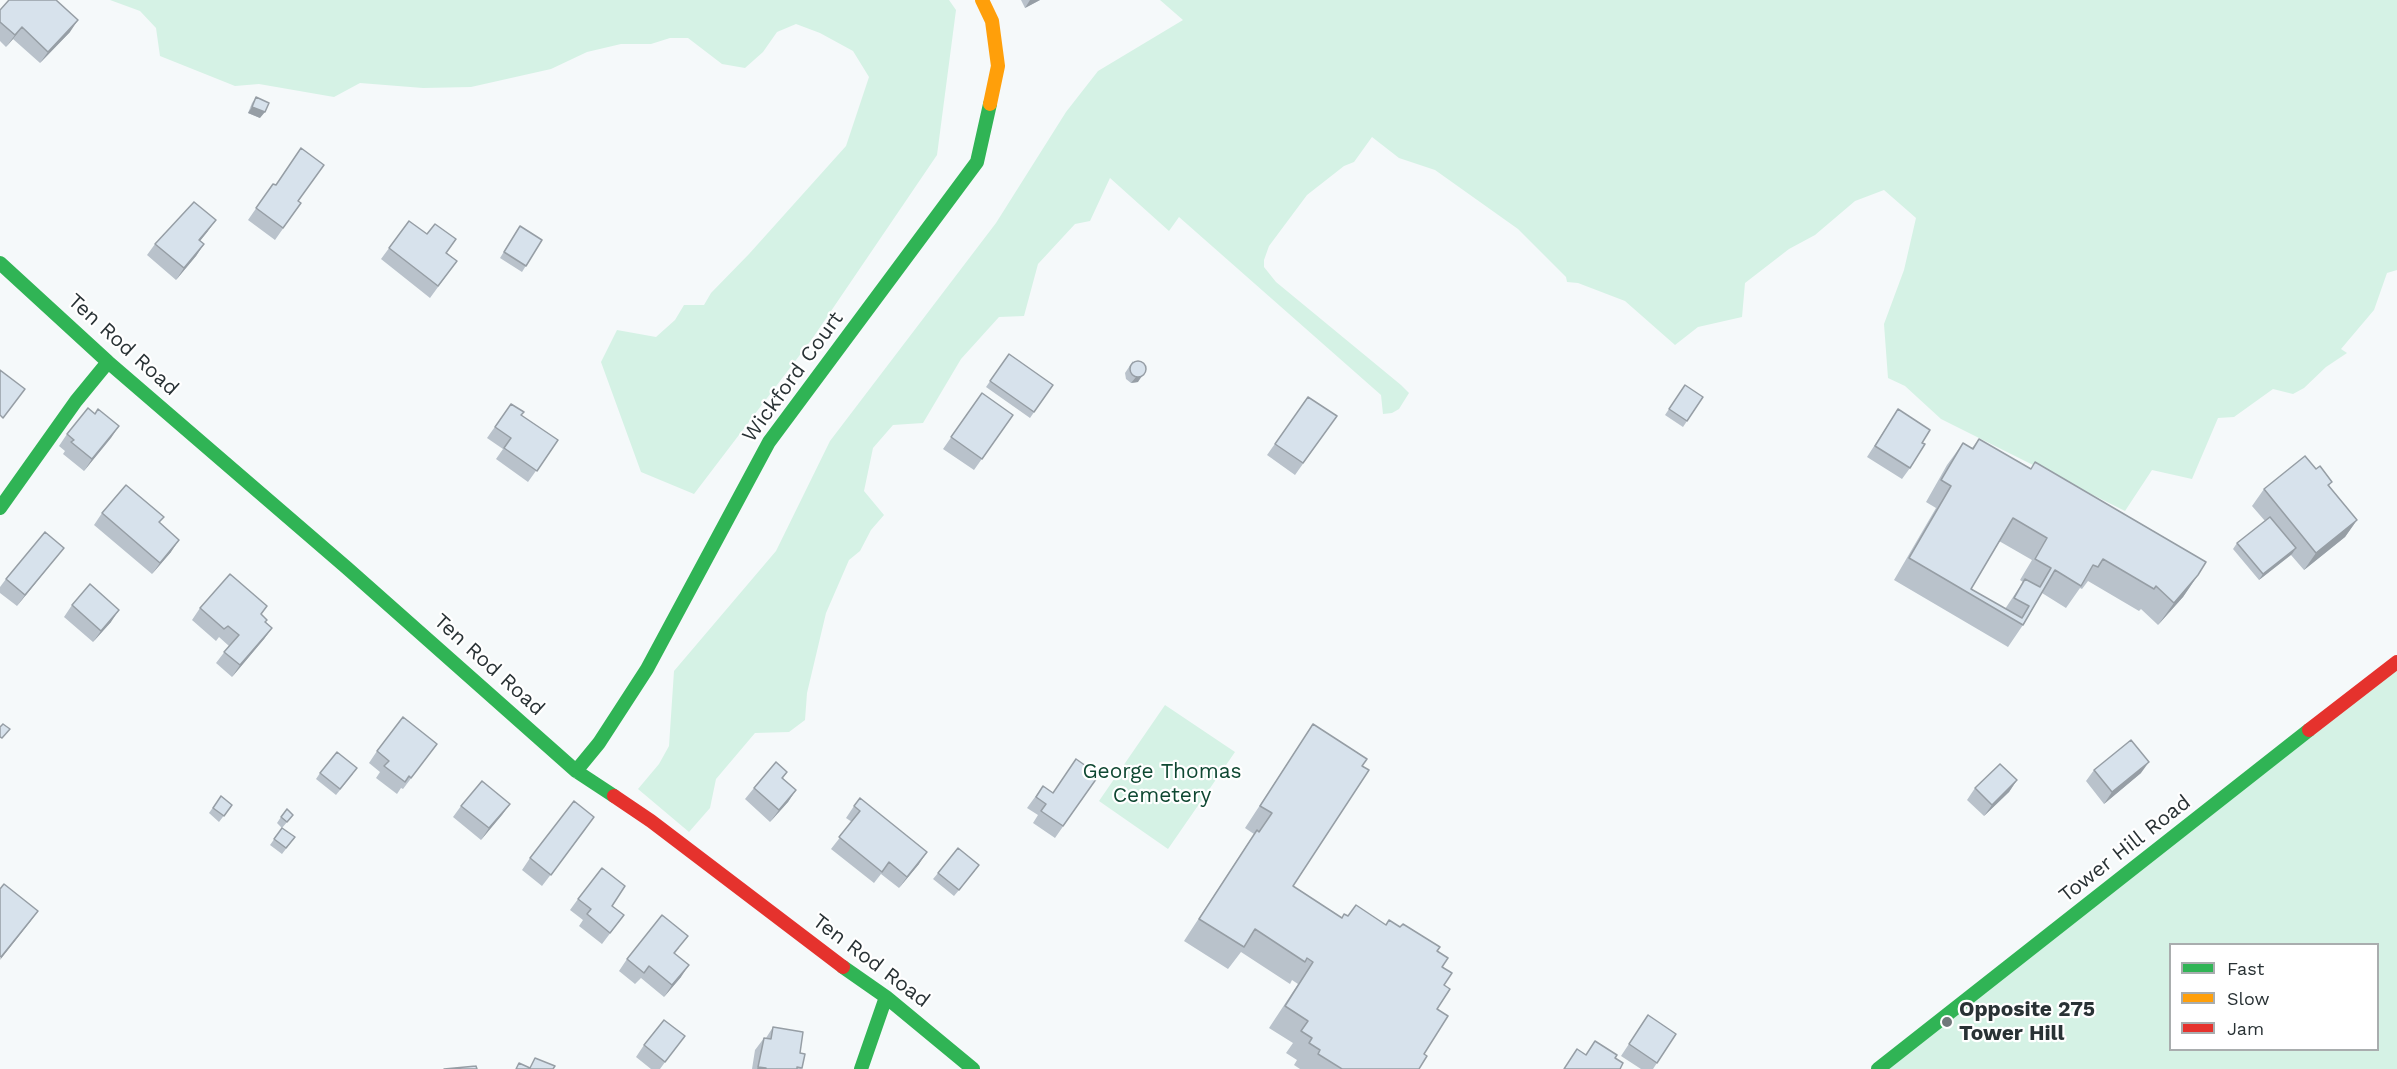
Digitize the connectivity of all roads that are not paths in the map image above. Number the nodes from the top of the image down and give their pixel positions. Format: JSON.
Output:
{"nodes":[{"id":1,"x":982,"y":0,"type":"edge"},
{"id":2,"x":0,"y":263,"type":"edge"},
{"id":3,"x":108,"y":362,"type":"junction"},
{"id":4,"x":0,"y":508,"type":"edge"},
{"id":5,"x":2397,"y":662,"type":"edge"},
{"id":6,"x":576,"y":771,"type":"junction"},
{"id":7,"x":886,"y":997,"type":"junction"},
{"id":8,"x":861,"y":1069,"type":"edge"},
{"id":9,"x":973,"y":1069,"type":"edge"},
{"id":10,"x":1878,"y":1069,"type":"edge"}],
"edges":[{"from":1,"to":6,"type":"main road","name":"Wickford Court"},
{"from":2,"to":3,"type":"main road","name":"Ten Rod Road"},
{"from":3,"to":4,"type":"main road"},
{"from":3,"to":6,"type":"main road","name":"Ten Rod Road"},
{"from":5,"to":10,"type":"main road","name":"Tower Hill Road"},
{"from":6,"to":7,"type":"main road","name":"Ten Rod Road"},
{"from":7,"to":8,"type":"main road"},
{"from":7,"to":9,"type":"main road","name":"Ten Rod Road"}]}
